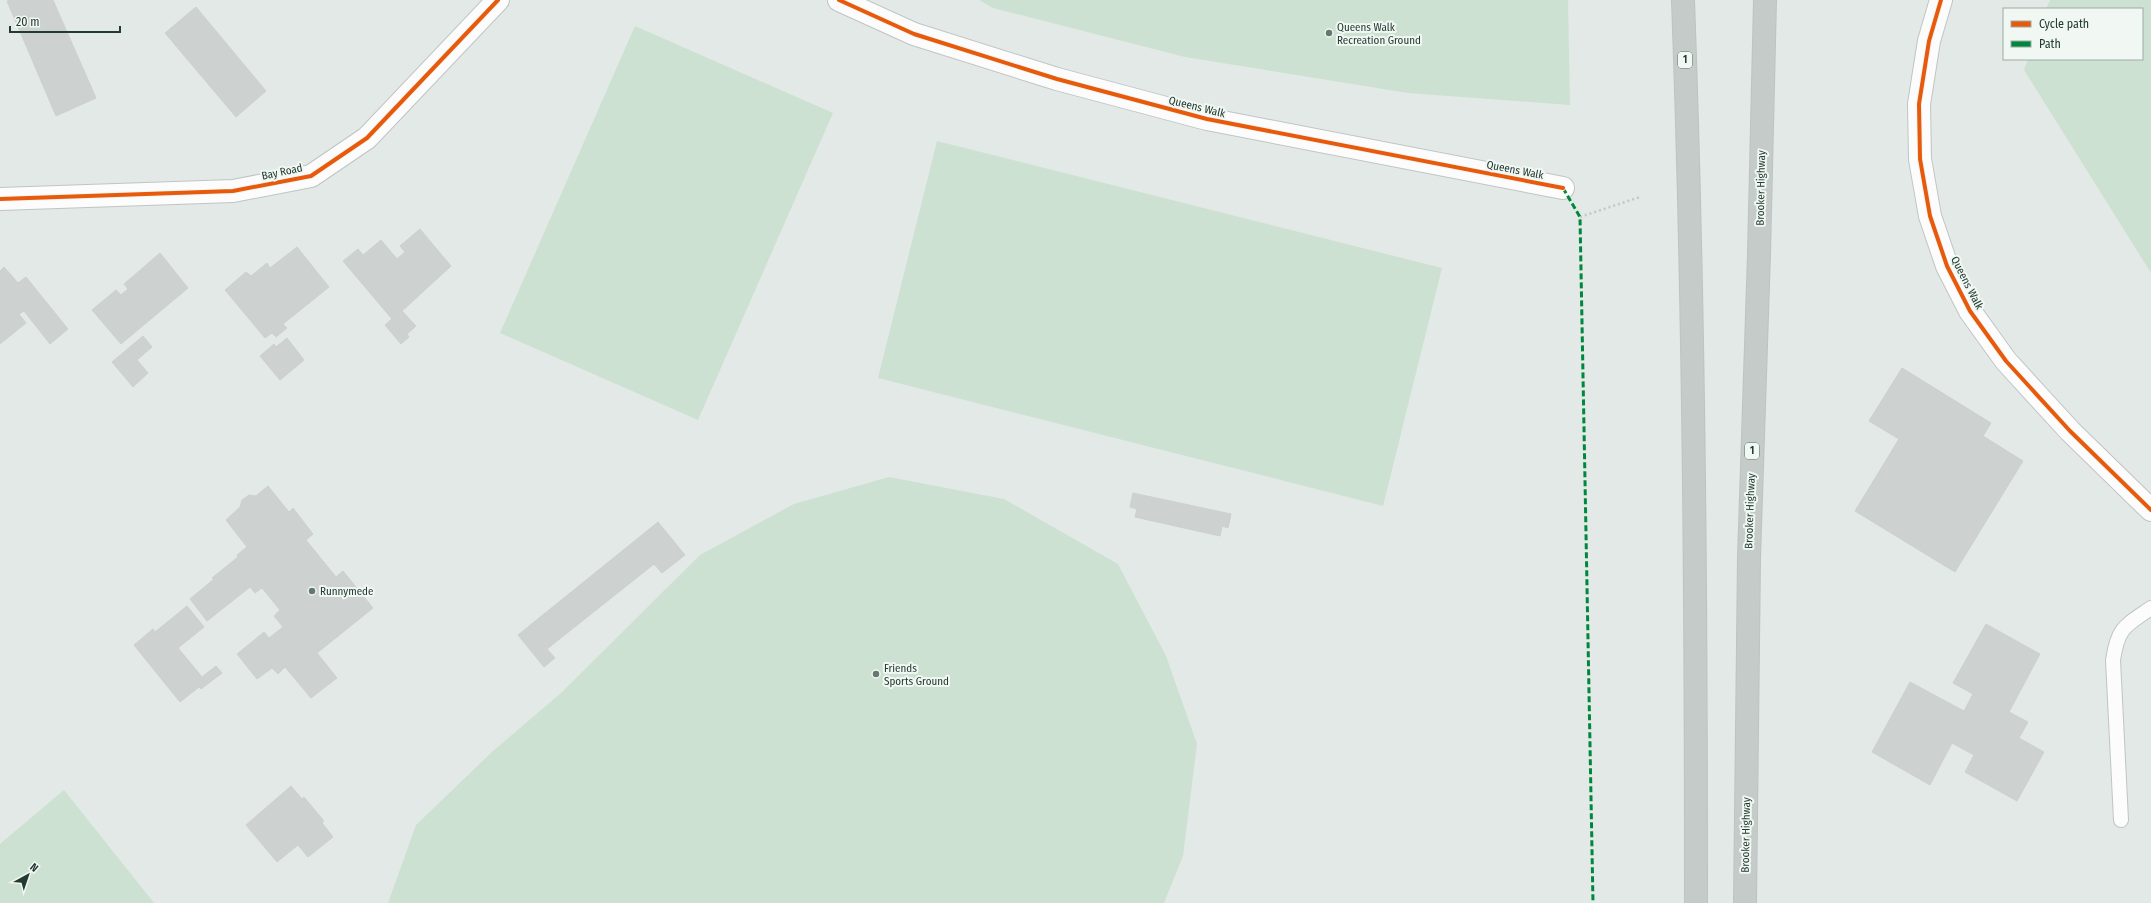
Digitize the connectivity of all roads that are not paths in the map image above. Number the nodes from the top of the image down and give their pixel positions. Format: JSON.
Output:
{"nodes":[{"id":1,"x":498,"y":0,"type":"edge"},
{"id":2,"x":839,"y":0,"type":"edge"},
{"id":3,"x":1683,"y":0,"type":"edge"},
{"id":4,"x":1765,"y":0,"type":"edge"},
{"id":5,"x":1941,"y":0,"type":"edge"},
{"id":6,"x":1563,"y":188,"type":"dead end"},
{"id":7,"x":0,"y":199,"type":"edge"},
{"id":8,"x":2151,"y":510,"type":"edge"},
{"id":9,"x":2151,"y":608,"type":"edge"},
{"id":10,"x":2121,"y":820,"type":"dead end"},
{"id":11,"x":1696,"y":903,"type":"edge"},
{"id":12,"x":1745,"y":903,"type":"edge"}],
"edges":[{"from":1,"to":7,"type":"street","name":"Bay Road"},
{"from":2,"to":6,"type":"street","name":"Queens Walk"},
{"from":3,"to":11,"type":"highway","number":"1"},
{"from":4,"to":12,"type":"highway","name":"Brooker Highway","number":"1"},
{"from":5,"to":8,"type":"street","name":"Queens Walk"},
{"from":9,"to":10,"type":"lane"}]}
